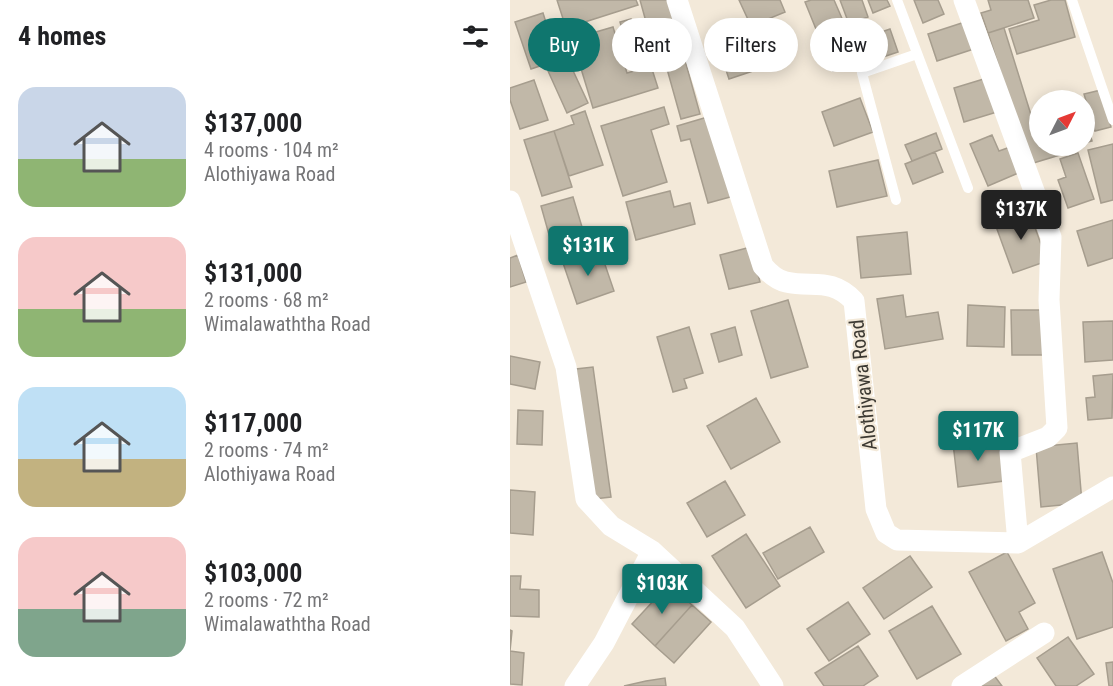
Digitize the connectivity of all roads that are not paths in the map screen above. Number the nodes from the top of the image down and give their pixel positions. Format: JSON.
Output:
{"nodes":[{"id":1,"x":677,"y":0,"type":"edge"},
{"id":2,"x":897,"y":0,"type":"edge"},
{"id":3,"x":964,"y":0,"type":"edge"},
{"id":4,"x":1072,"y":0,"type":"edge"},
{"id":5,"x":917,"y":54,"type":"junction"},
{"id":6,"x":1113,"y":120,"type":"edge"},
{"id":7,"x":968,"y":188,"type":"dead end"},
{"id":8,"x":896,"y":200,"type":"dead end"},
{"id":9,"x":510,"y":201,"type":"edge"},
{"id":10,"x":1113,"y":487,"type":"edge"},
{"id":11,"x":1018,"y":543,"type":"junction"},
{"id":12,"x":652,"y":551,"type":"junction"},
{"id":13,"x":1044,"y":633,"type":"dead end"},
{"id":14,"x":575,"y":686,"type":"edge"},
{"id":15,"x":773,"y":686,"type":"edge"},
{"id":16,"x":962,"y":686,"type":"edge"}],
"edges":[{"from":1,"to":11,"type":"street","name":"Alothiyawa Road"},
{"from":2,"to":5,"type":"lane"},
{"from":3,"to":11,"type":"street"},
{"from":4,"to":6,"type":"lane"},
{"from":5,"to":7,"type":"lane"},
{"from":5,"to":8,"type":"lane"},
{"from":9,"to":12,"type":"street"},
{"from":10,"to":11,"type":"street"},
{"from":12,"to":14,"type":"street"},
{"from":12,"to":15,"type":"street"},
{"from":13,"to":16,"type":"street"}]}
